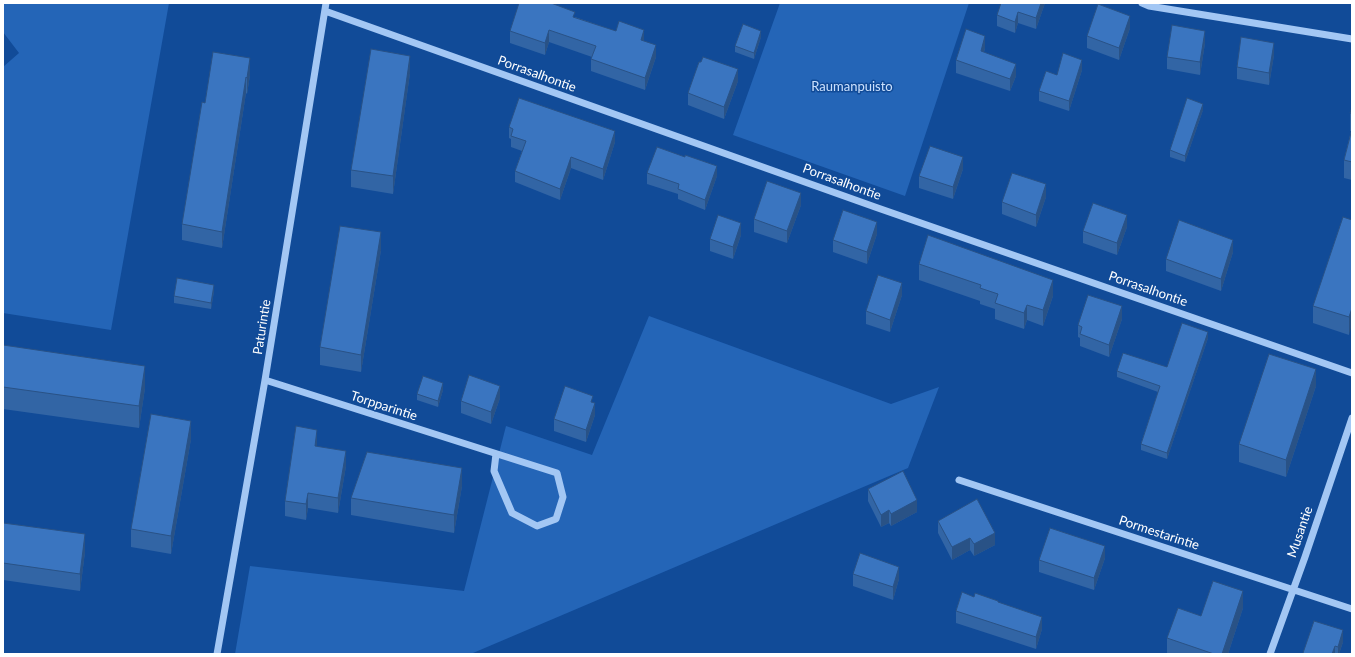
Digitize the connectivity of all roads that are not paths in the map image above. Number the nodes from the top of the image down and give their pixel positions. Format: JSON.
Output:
{"nodes":[{"id":1,"x":326,"y":3,"type":"edge"},
{"id":2,"x":1142,"y":3,"type":"edge"},
{"id":3,"x":325,"y":11,"type":"junction"},
{"id":4,"x":1352,"y":39,"type":"edge"},
{"id":5,"x":1352,"y":373,"type":"edge"},
{"id":6,"x":265,"y":380,"type":"junction"},
{"id":7,"x":1352,"y":418,"type":"edge"},
{"id":8,"x":496,"y":454,"type":"junction"},
{"id":9,"x":959,"y":480,"type":"dead end"},
{"id":10,"x":1293,"y":589,"type":"junction"},
{"id":11,"x":1352,"y":609,"type":"edge"},
{"id":12,"x":217,"y":654,"type":"edge"},
{"id":13,"x":1270,"y":654,"type":"edge"}],
"edges":[{"from":1,"to":3,"type":"street","name":"Paturintie"},
{"from":2,"to":4,"type":"street"},
{"from":3,"to":5,"type":"street","name":"Porrasalhontie"},
{"from":3,"to":6,"type":"street","name":"Paturintie"},
{"from":6,"to":8,"type":"street","name":"Torpparintie"},
{"from":6,"to":12,"type":"street","name":"Paturintie"},
{"from":7,"to":10,"type":"street","name":"Musantie"},
{"from":8,"to":8,"type":"street","name":"Torpparintie"},
{"from":9,"to":10,"type":"street","name":"Pormestarintie"},
{"from":10,"to":11,"type":"street","name":"Pormestarintie"},
{"from":10,"to":13,"type":"street","name":"Musantie"}]}
